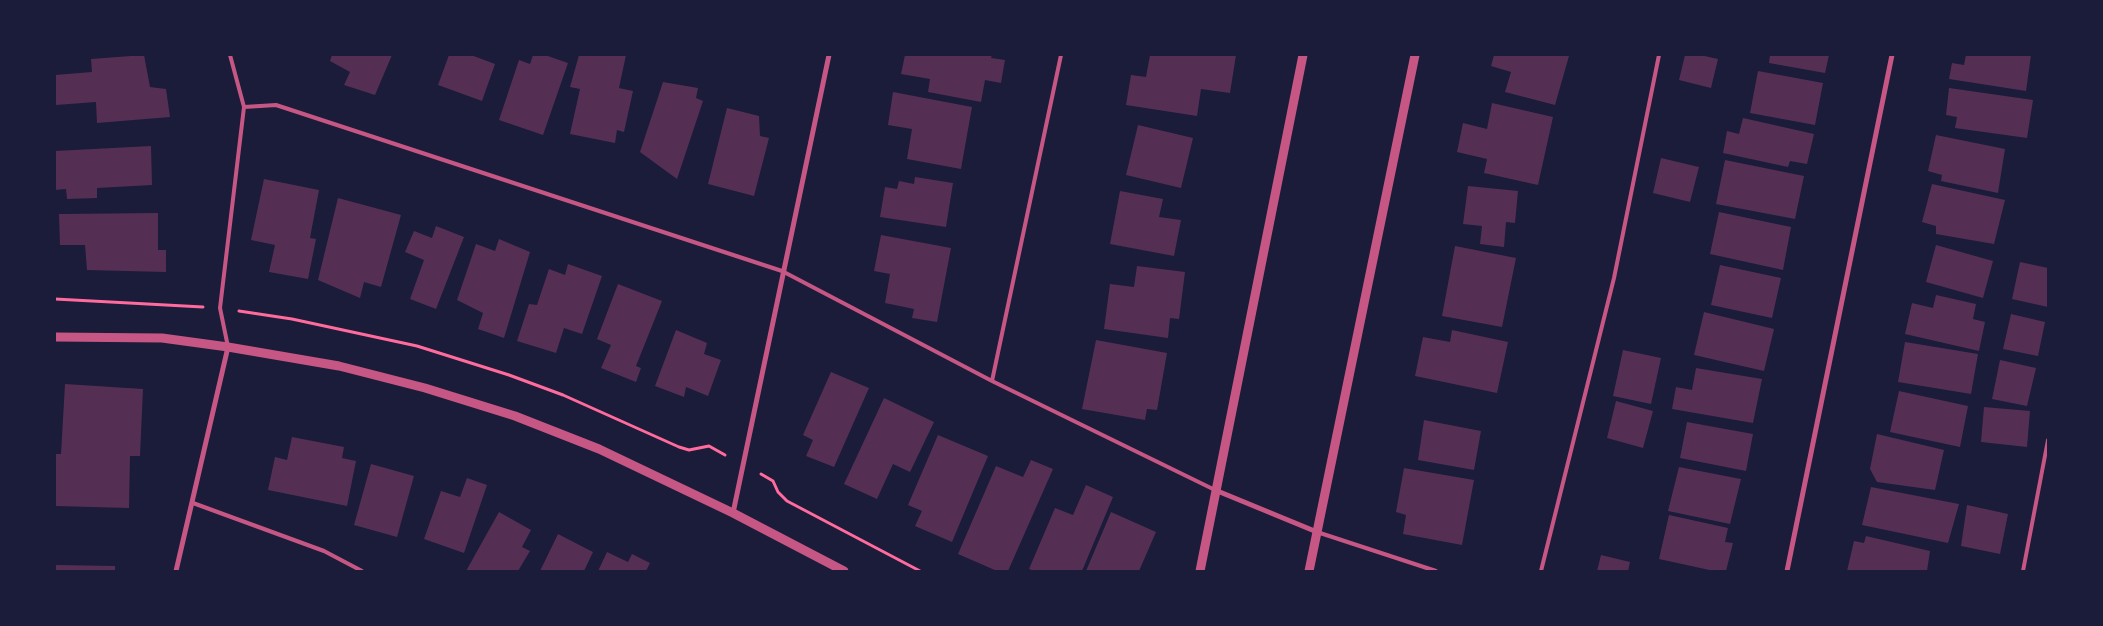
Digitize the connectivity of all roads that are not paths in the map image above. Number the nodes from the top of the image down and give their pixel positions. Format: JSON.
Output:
{"nodes":[{"id":1,"x":230,"y":55,"type":"edge"},
{"id":2,"x":828,"y":55,"type":"edge"},
{"id":3,"x":1061,"y":55,"type":"edge"},
{"id":4,"x":1302,"y":55,"type":"edge"},
{"id":5,"x":1415,"y":55,"type":"edge"},
{"id":6,"x":1659,"y":55,"type":"edge"},
{"id":7,"x":1892,"y":55,"type":"edge"},
{"id":8,"x":244,"y":107,"type":"junction"},
{"id":9,"x":782,"y":271,"type":"junction"},
{"id":10,"x":55,"y":336,"type":"edge"},
{"id":11,"x":228,"y":347,"type":"junction"},
{"id":12,"x":992,"y":381,"type":"junction"},
{"id":13,"x":2048,"y":440,"type":"edge"},
{"id":14,"x":1216,"y":490,"type":"junction"},
{"id":15,"x":193,"y":502,"type":"junction"},
{"id":16,"x":734,"y":513,"type":"junction"},
{"id":17,"x":1317,"y":532,"type":"junction"},
{"id":18,"x":176,"y":571,"type":"edge"},
{"id":19,"x":362,"y":571,"type":"edge"},
{"id":20,"x":844,"y":571,"type":"edge"},
{"id":21,"x":1200,"y":571,"type":"edge"},
{"id":22,"x":1309,"y":571,"type":"edge"},
{"id":23,"x":1436,"y":571,"type":"edge"},
{"id":24,"x":1541,"y":571,"type":"edge"},
{"id":25,"x":1787,"y":571,"type":"edge"},
{"id":26,"x":2023,"y":571,"type":"edge"}],
"edges":[{"from":1,"to":8,"type":"lane"},
{"from":2,"to":9,"type":"street"},
{"from":3,"to":12,"type":"lane"},
{"from":4,"to":14,"type":"street"},
{"from":5,"to":17,"type":"street"},
{"from":6,"to":24,"type":"lane"},
{"from":7,"to":25,"type":"street"},
{"from":8,"to":9,"type":"lane"},
{"from":8,"to":11,"type":"lane"},
{"from":9,"to":12,"type":"lane"},
{"from":9,"to":16,"type":"street"},
{"from":10,"to":11,"type":"street"},
{"from":11,"to":15,"type":"street"},
{"from":11,"to":16,"type":"street"},
{"from":12,"to":14,"type":"lane"},
{"from":13,"to":26,"type":"lane"},
{"from":14,"to":17,"type":"street"},
{"from":14,"to":21,"type":"street"},
{"from":15,"to":18,"type":"street"},
{"from":15,"to":19,"type":"lane"},
{"from":16,"to":20,"type":"street"},
{"from":17,"to":22,"type":"street"},
{"from":17,"to":23,"type":"lane"}]}
